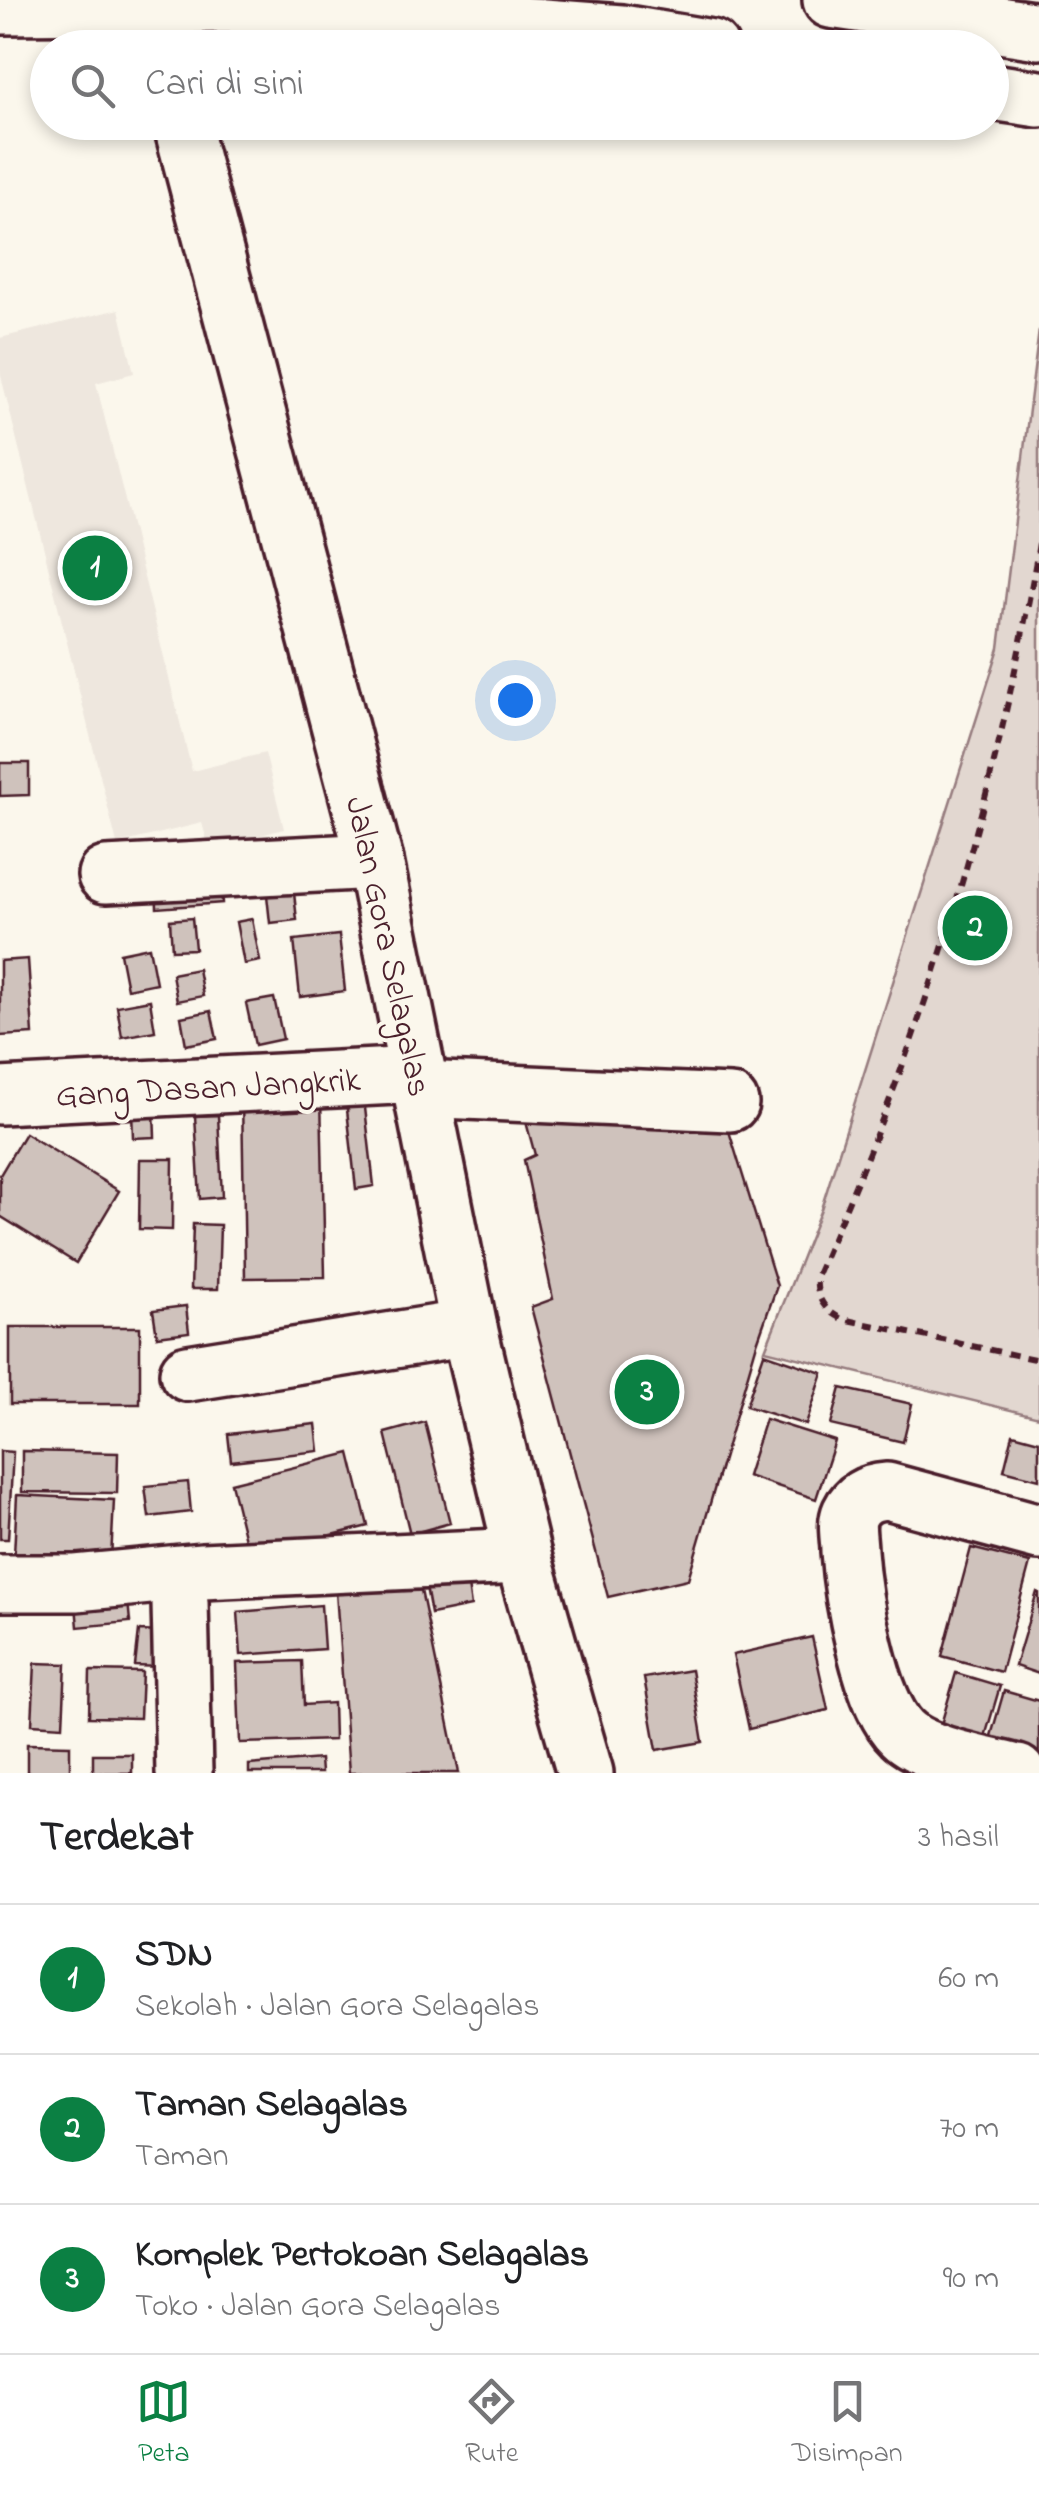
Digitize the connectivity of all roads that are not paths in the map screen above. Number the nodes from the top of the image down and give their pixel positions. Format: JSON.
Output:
{"nodes":[{"id":1,"x":832,"y":0,"type":"edge"},
{"id":2,"x":0,"y":6,"type":"edge"},
{"id":3,"x":154,"y":18,"type":"edge"},
{"id":4,"x":584,"y":30,"type":"edge"},
{"id":5,"x":1039,"y":31,"type":"edge"},
{"id":6,"x":1009,"y":95,"type":"edge"},
{"id":7,"x":1039,"y":99,"type":"edge"},
{"id":8,"x":186,"y":140,"type":"edge"},
{"id":9,"x":375,"y":861,"type":"junction"},
{"id":10,"x":106,"y":875,"type":"dead end"},
{"id":11,"x":418,"y":1082,"type":"junction"},
{"id":12,"x":0,"y":1096,"type":"edge"},
{"id":13,"x":730,"y":1102,"type":"dead end"},
{"id":14,"x":469,"y":1328,"type":"junction"},
{"id":15,"x":188,"y":1373,"type":"dead end"},
{"id":16,"x":1039,"y":1532,"type":"edge"},
{"id":17,"x":522,"y":1556,"type":"junction"},
{"id":18,"x":0,"y":1583,"type":"edge"},
{"id":19,"x":180,"y":1602,"type":"dead end"},
{"id":20,"x":184,"y":1773,"type":"edge"},
{"id":21,"x":585,"y":1773,"type":"edge"},
{"id":22,"x":1017,"y":1773,"type":"edge"}],
"edges":[{"from":1,"to":5,"type":"main road"},
{"from":2,"to":3,"type":"main road"},
{"from":3,"to":4,"type":"main road"},
{"from":6,"to":7,"type":"main road"},
{"from":8,"to":9,"type":"main road","name":"Jalan Gora Selagalas"},
{"from":9,"to":10,"type":"main road"},
{"from":9,"to":11,"type":"main road","name":"Jalan Gora Selagalas"},
{"from":11,"to":12,"type":"main road","name":"Gang Dasan Jangkrik"},
{"from":11,"to":13,"type":"main road","name":"Gang Dasan Jangkrik"},
{"from":11,"to":14,"type":"main road","name":"Jalan Gora Selagalas"},
{"from":14,"to":15,"type":"main road"},
{"from":14,"to":17,"type":"main road","name":"Jalan Gora Selagalas"},
{"from":16,"to":22,"type":"main road"},
{"from":17,"to":18,"type":"main road"},
{"from":17,"to":21,"type":"main road","name":"Jalan Gora Selagalas"},
{"from":19,"to":20,"type":"main road"}]}
